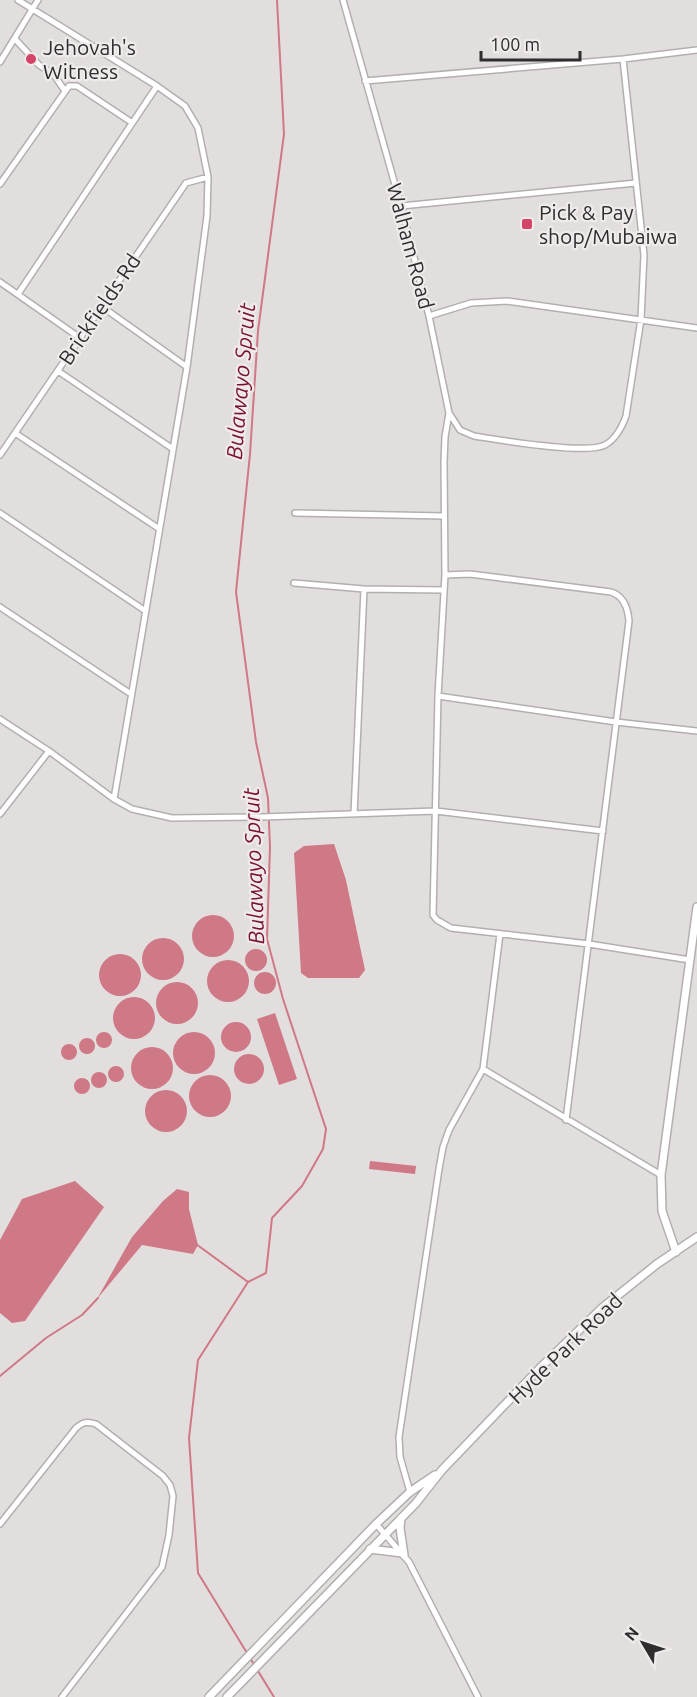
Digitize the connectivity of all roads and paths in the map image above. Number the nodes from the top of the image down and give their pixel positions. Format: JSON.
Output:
{"nodes":[{"id":1,"x":18,"y":0,"type":"edge"},
{"id":2,"x":38,"y":0,"type":"edge"},
{"id":3,"x":343,"y":0,"type":"edge"},
{"id":4,"x":33,"y":9,"type":"junction"},
{"id":5,"x":15,"y":39,"type":"junction"},
{"id":6,"x":697,"y":50,"type":"edge"},
{"id":7,"x":623,"y":59,"type":"junction"},
{"id":8,"x":0,"y":62,"type":"edge"},
{"id":9,"x":365,"y":81,"type":"junction"},
{"id":10,"x":157,"y":86,"type":"junction"},
{"id":11,"x":64,"y":91,"type":"junction"},
{"id":12,"x":131,"y":122,"type":"junction"},
{"id":13,"x":208,"y":177,"type":"junction"},
{"id":14,"x":636,"y":183,"type":"junction"},
{"id":15,"x":0,"y":184,"type":"edge"},
{"id":16,"x":401,"y":206,"type":"junction"},
{"id":17,"x":0,"y":282,"type":"edge"},
{"id":18,"x":18,"y":294,"type":"junction"},
{"id":19,"x":101,"y":306,"type":"junction"},
{"id":20,"x":429,"y":316,"type":"junction"},
{"id":21,"x":641,"y":319,"type":"junction"},
{"id":22,"x":697,"y":328,"type":"edge"},
{"id":23,"x":80,"y":338,"type":"junction"},
{"id":24,"x":187,"y":367,"type":"junction"},
{"id":25,"x":58,"y":371,"type":"junction"},
{"id":26,"x":449,"y":413,"type":"junction"},
{"id":27,"x":15,"y":433,"type":"junction"},
{"id":28,"x":173,"y":449,"type":"junction"},
{"id":29,"x":0,"y":455,"type":"edge"},
{"id":30,"x":0,"y":513,"type":"edge"},
{"id":31,"x":295,"y":513,"type":"dead end"},
{"id":32,"x":444,"y":516,"type":"junction"},
{"id":33,"x":158,"y":528,"type":"junction"},
{"id":34,"x":445,"y":575,"type":"junction"},
{"id":35,"x":294,"y":583,"type":"dead end"},
{"id":36,"x":364,"y":589,"type":"junction"},
{"id":37,"x":443,"y":590,"type":"junction"},
{"id":38,"x":0,"y":607,"type":"edge"},
{"id":39,"x":144,"y":610,"type":"junction"},
{"id":40,"x":131,"y":694,"type":"junction"},
{"id":41,"x":438,"y":696,"type":"junction"},
{"id":42,"x":0,"y":719,"type":"edge"},
{"id":43,"x":616,"y":722,"type":"junction"},
{"id":44,"x":697,"y":731,"type":"edge"},
{"id":45,"x":49,"y":751,"type":"junction"},
{"id":46,"x":114,"y":799,"type":"junction"},
{"id":47,"x":436,"y":811,"type":"junction"},
{"id":48,"x":0,"y":813,"type":"edge"},
{"id":49,"x":354,"y":814,"type":"junction"},
{"id":50,"x":603,"y":831,"type":"junction"},
{"id":51,"x":697,"y":907,"type":"edge"},
{"id":52,"x":501,"y":934,"type":"junction"},
{"id":53,"x":589,"y":944,"type":"junction"},
{"id":54,"x":690,"y":960,"type":"junction"},
{"id":55,"x":483,"y":1069,"type":"junction"},
{"id":56,"x":566,"y":1120,"type":"junction"},
{"id":57,"x":661,"y":1175,"type":"junction"},
{"id":58,"x":697,"y":1237,"type":"edge"},
{"id":59,"x":676,"y":1252,"type":"junction"},
{"id":60,"x":442,"y":1470,"type":"junction"},
{"id":61,"x":410,"y":1492,"type":"junction"},
{"id":62,"x":401,"y":1518,"type":"junction"},
{"id":63,"x":0,"y":1524,"type":"edge"},
{"id":64,"x":376,"y":1524,"type":"junction"},
{"id":65,"x":385,"y":1534,"type":"junction"},
{"id":66,"x":370,"y":1549,"type":"junction"},
{"id":67,"x":403,"y":1554,"type":"junction"},
{"id":68,"x":338,"y":1563,"type":"junction"},
{"id":69,"x":348,"y":1572,"type":"junction"},
{"id":70,"x":62,"y":1697,"type":"edge"},
{"id":71,"x":209,"y":1697,"type":"edge"},
{"id":72,"x":227,"y":1697,"type":"edge"},
{"id":73,"x":478,"y":1697,"type":"edge"}],
"edges":[{"from":1,"to":4,"type":"street"},
{"from":2,"to":4,"type":"street"},
{"from":3,"to":9,"type":"street","name":"Walham Road"},
{"from":4,"to":5,"type":"street"},
{"from":4,"to":10,"type":"street"},
{"from":5,"to":8,"type":"street"},
{"from":5,"to":11,"type":"street"},
{"from":6,"to":7,"type":"street"},
{"from":7,"to":9,"type":"street"},
{"from":7,"to":14,"type":"street"},
{"from":9,"to":16,"type":"street","name":"Walham Road"},
{"from":10,"to":12,"type":"street"},
{"from":10,"to":13,"type":"street"},
{"from":11,"to":12,"type":"street"},
{"from":11,"to":15,"type":"street"},
{"from":12,"to":18,"type":"street"},
{"from":13,"to":19,"type":"street","name":"Brickfields Rd"},
{"from":13,"to":24,"type":"street"},
{"from":14,"to":16,"type":"street"},
{"from":14,"to":21,"type":"street"},
{"from":16,"to":20,"type":"street","name":"Walham Road"},
{"from":17,"to":18,"type":"street"},
{"from":18,"to":23,"type":"street"},
{"from":19,"to":23,"type":"street","name":"Brickfields Rd"},
{"from":19,"to":24,"type":"street"},
{"from":20,"to":21,"type":"street"},
{"from":20,"to":26,"type":"street","name":"Walham Road"},
{"from":21,"to":22,"type":"street"},
{"from":21,"to":26,"type":"street"},
{"from":23,"to":25,"type":"street","name":"Brickfields Rd"},
{"from":24,"to":28,"type":"street"},
{"from":25,"to":27,"type":"street","name":"Brickfields Rd"},
{"from":25,"to":28,"type":"street"},
{"from":26,"to":32,"type":"street"},
{"from":27,"to":29,"type":"street","name":"Brickfields Rd"},
{"from":27,"to":33,"type":"street"},
{"from":28,"to":33,"type":"street"},
{"from":30,"to":39,"type":"street"},
{"from":31,"to":32,"type":"street"},
{"from":32,"to":34,"type":"street"},
{"from":33,"to":39,"type":"street"},
{"from":34,"to":37,"type":"street"},
{"from":34,"to":43,"type":"street"},
{"from":35,"to":36,"type":"street"},
{"from":36,"to":37,"type":"street"},
{"from":36,"to":49,"type":"street"},
{"from":37,"to":41,"type":"street"},
{"from":38,"to":40,"type":"street"},
{"from":39,"to":40,"type":"street"},
{"from":40,"to":46,"type":"street"},
{"from":41,"to":43,"type":"street"},
{"from":41,"to":47,"type":"street"},
{"from":42,"to":45,"type":"street"},
{"from":43,"to":44,"type":"street"},
{"from":43,"to":50,"type":"street"},
{"from":45,"to":46,"type":"street"},
{"from":45,"to":48,"type":"street"},
{"from":46,"to":49,"type":"street"},
{"from":47,"to":49,"type":"street"},
{"from":47,"to":50,"type":"street"},
{"from":47,"to":52,"type":"street"},
{"from":50,"to":53,"type":"street"},
{"from":51,"to":54,"type":"street"},
{"from":52,"to":53,"type":"street"},
{"from":52,"to":55,"type":"street"},
{"from":53,"to":54,"type":"street"},
{"from":53,"to":56,"type":"street"},
{"from":54,"to":57,"type":"street"},
{"from":55,"to":56,"type":"street"},
{"from":55,"to":61,"type":"street"},
{"from":56,"to":57,"type":"street"},
{"from":57,"to":59,"type":"street"},
{"from":58,"to":59,"type":"street","name":"Hyde Park Road"},
{"from":59,"to":60,"type":"street","name":"Hyde Park Road"},
{"from":60,"to":61,"type":"street","name":"Hyde Park Road"},
{"from":60,"to":62,"type":"street","name":"Hyde Park Road"},
{"from":61,"to":64,"type":"street","name":"Hyde Park Road"},
{"from":62,"to":65,"type":"street","name":"Hyde Park Road"},
{"from":62,"to":67,"type":"street"},
{"from":63,"to":70,"type":"street"},
{"from":64,"to":65,"type":"street"},
{"from":64,"to":68,"type":"street","name":"Hyde Park Road"},
{"from":65,"to":66,"type":"street","name":"Hyde Park Road"},
{"from":65,"to":67,"type":"street"},
{"from":66,"to":67,"type":"street"},
{"from":66,"to":69,"type":"street","name":"Hyde Park Road"},
{"from":67,"to":73,"type":"street"},
{"from":68,"to":69,"type":"street"},
{"from":68,"to":71,"type":"street","name":"Hyde Park Road"},
{"from":69,"to":72,"type":"street","name":"Hyde Park Road"}]}
